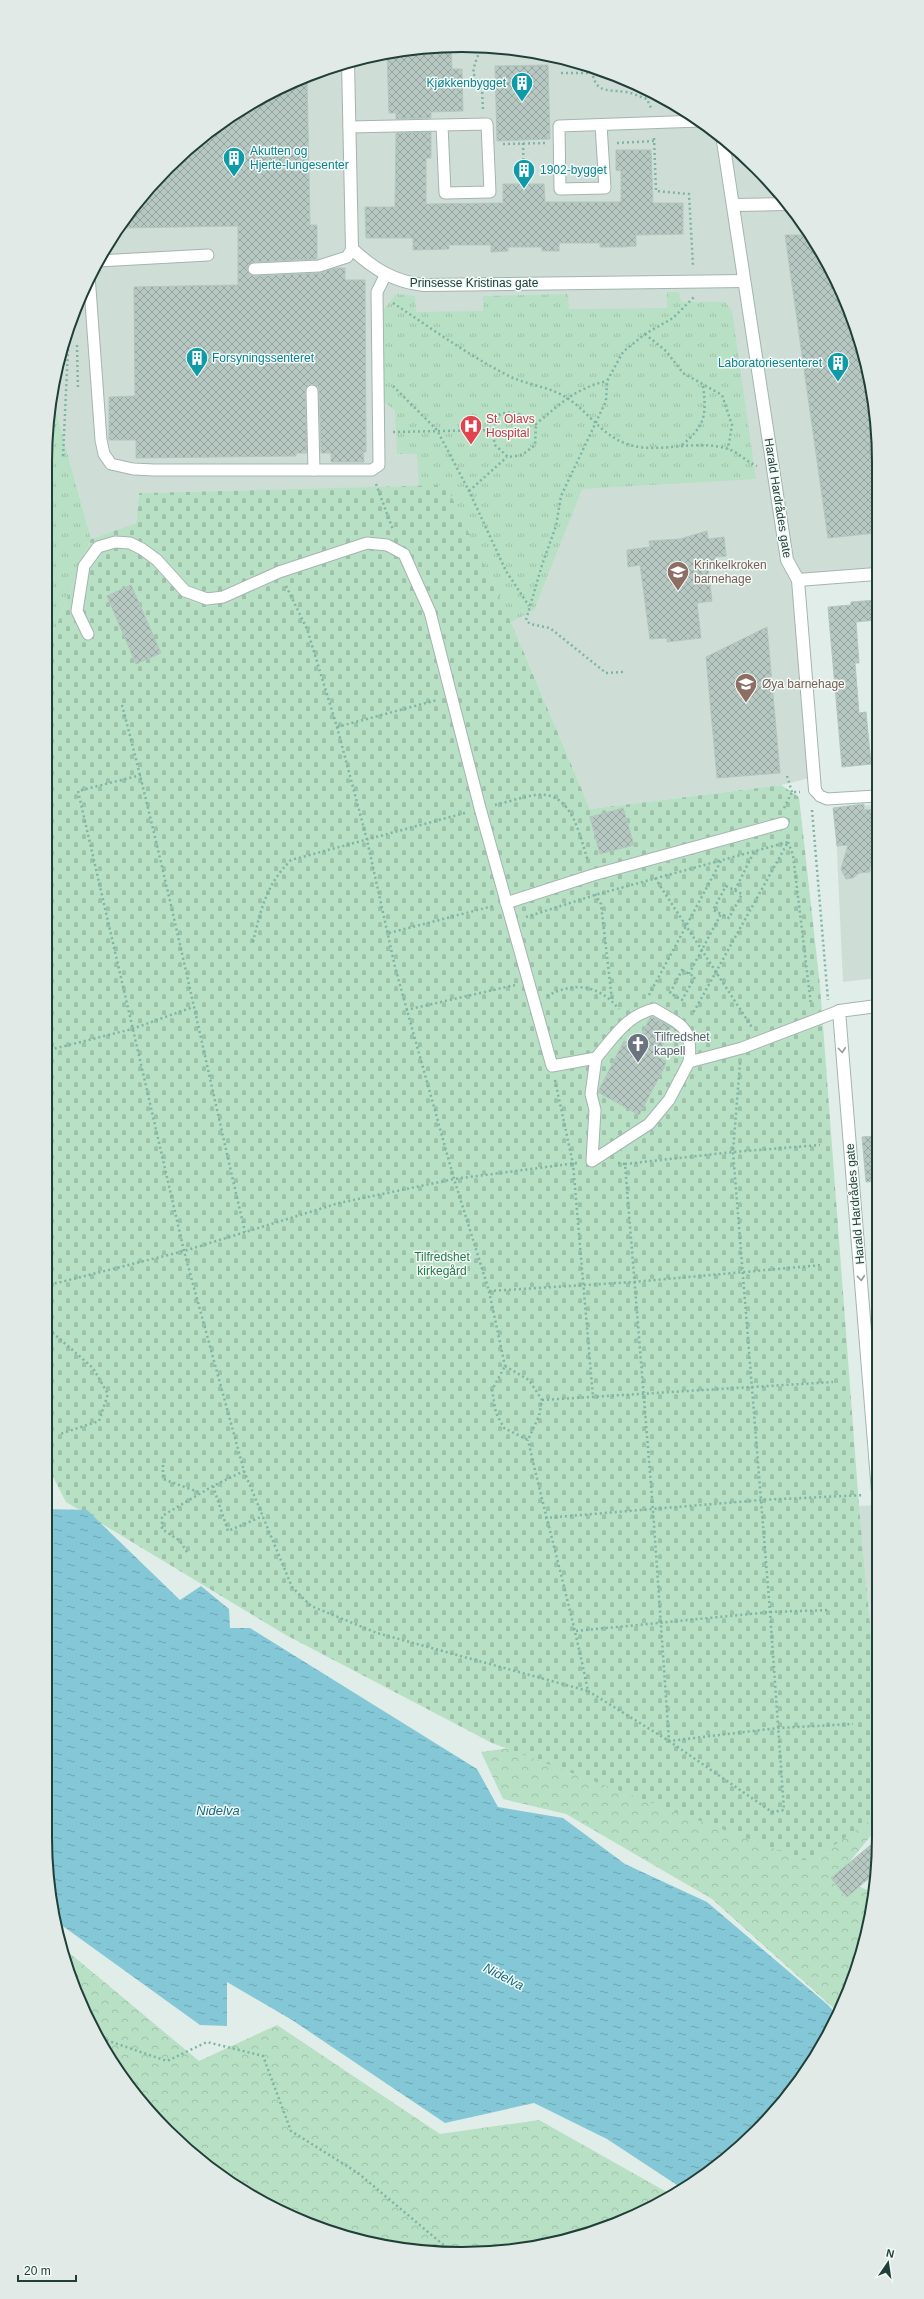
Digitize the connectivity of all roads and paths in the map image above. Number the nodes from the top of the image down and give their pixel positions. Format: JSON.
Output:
{"nodes":[{"id":1,"x":479,"y":53,"type":"edge"},
{"id":2,"x":348,"y":68,"type":"edge"},
{"id":3,"x":588,"y":72,"type":"edge"},
{"id":4,"x":561,"y":73,"type":"dead end"},
{"id":5,"x":592,"y":73,"type":"edge"},
{"id":6,"x":691,"y":122,"type":"edge"},
{"id":7,"x":487,"y":124,"type":"junction"},
{"id":8,"x":654,"y":124,"type":"junction"},
{"id":9,"x":442,"y":125,"type":"junction"},
{"id":10,"x":601,"y":125,"type":"junction"},
{"id":11,"x":349,"y":127,"type":"junction"},
{"id":12,"x":654,"y":141,"type":"junction"},
{"id":13,"x":559,"y":142,"type":"junction"},
{"id":14,"x":602,"y":143,"type":"junction"},
{"id":15,"x":488,"y":144,"type":"junction"},
{"id":16,"x":523,"y":144,"type":"junction"},
{"id":17,"x":724,"y":147,"type":"edge"},
{"id":18,"x":524,"y":184,"type":"dead end"},
{"id":19,"x":780,"y":204,"type":"edge"},
{"id":20,"x":733,"y":205,"type":"junction"},
{"id":21,"x":352,"y":249,"type":"junction"},
{"id":22,"x":208,"y":255,"type":"dead end"},
{"id":23,"x":105,"y":261,"type":"edge"},
{"id":24,"x":693,"y":267,"type":"dead end"},
{"id":25,"x":254,"y":269,"type":"dead end"},
{"id":26,"x":386,"y":274,"type":"junction"},
{"id":27,"x":744,"y":281,"type":"junction"},
{"id":28,"x":90,"y":290,"type":"edge"},
{"id":29,"x":377,"y":292,"type":"junction"},
{"id":30,"x":695,"y":297,"type":"dead end"},
{"id":31,"x":644,"y":334,"type":"junction"},
{"id":32,"x":77,"y":338,"type":"dead end"},
{"id":33,"x":68,"y":349,"type":"edge"},
{"id":34,"x":379,"y":378,"type":"junction"},
{"id":35,"x":607,"y":382,"type":"junction"},
{"id":36,"x":703,"y":386,"type":"junction"},
{"id":37,"x":78,"y":390,"type":"dead end"},
{"id":38,"x":312,"y":391,"type":"dead end"},
{"id":39,"x":567,"y":398,"type":"junction"},
{"id":40,"x":536,"y":424,"type":"junction"},
{"id":41,"x":596,"y":424,"type":"junction"},
{"id":42,"x":438,"y":430,"type":"junction"},
{"id":43,"x":492,"y":430,"type":"junction"},
{"id":44,"x":380,"y":432,"type":"junction"},
{"id":45,"x":682,"y":445,"type":"junction"},
{"id":46,"x":728,"y":449,"type":"junction"},
{"id":47,"x":64,"y":456,"type":"dead end"},
{"id":48,"x":508,"y":457,"type":"junction"},
{"id":49,"x":759,"y":466,"type":"dead end"},
{"id":50,"x":314,"y":470,"type":"junction"},
{"id":51,"x":372,"y":470,"type":"junction"},
{"id":52,"x":469,"y":491,"type":"junction"},
{"id":53,"x":404,"y":554,"type":"junction"},
{"id":54,"x":279,"y":572,"type":"junction"},
{"id":55,"x":872,"y":574,"type":"edge"},
{"id":56,"x":798,"y":580,"type":"junction"},
{"id":57,"x":529,"y":607,"type":"junction"},
{"id":58,"x":88,"y":634,"type":"dead end"},
{"id":59,"x":623,"y":672,"type":"dead end"},
{"id":60,"x":451,"y":697,"type":"junction"},
{"id":61,"x":122,"y":705,"type":"dead end"},
{"id":62,"x":337,"y":727,"type":"junction"},
{"id":63,"x":141,"y":775,"type":"junction"},
{"id":64,"x":787,"y":776,"type":"dead end"},
{"id":65,"x":815,"y":790,"type":"junction"},
{"id":66,"x":792,"y":792,"type":"dead end"},
{"id":67,"x":872,"y":796,"type":"edge"},
{"id":68,"x":480,"y":808,"type":"junction"},
{"id":69,"x":783,"y":824,"type":"dead end"},
{"id":70,"x":367,"y":840,"type":"junction"},
{"id":71,"x":788,"y":842,"type":"junction"},
{"id":72,"x":755,"y":851,"type":"junction"},
{"id":73,"x":721,"y":860,"type":"junction"},
{"id":74,"x":590,"y":877,"type":"junction"},
{"id":75,"x":655,"y":878,"type":"junction"},
{"id":76,"x":735,"y":890,"type":"junction"},
{"id":77,"x":595,"y":895,"type":"junction"},
{"id":78,"x":506,"y":903,"type":"junction"},
{"id":79,"x":721,"y":914,"type":"junction"},
{"id":80,"x":511,"y":922,"type":"junction"},
{"id":81,"x":686,"y":925,"type":"junction"},
{"id":82,"x":389,"y":933,"type":"junction"},
{"id":83,"x":253,"y":942,"type":"dead end"},
{"id":84,"x":702,"y":948,"type":"junction"},
{"id":85,"x":716,"y":970,"type":"junction"},
{"id":86,"x":689,"y":974,"type":"junction"},
{"id":87,"x":528,"y":982,"type":"junction"},
{"id":88,"x":612,"y":1000,"type":"junction"},
{"id":89,"x":535,"y":1002,"type":"junction"},
{"id":90,"x":193,"y":1007,"type":"junction"},
{"id":91,"x":872,"y":1007,"type":"edge"},
{"id":92,"x":406,"y":1010,"type":"junction"},
{"id":93,"x":839,"y":1011,"type":"junction"},
{"id":94,"x":644,"y":1012,"type":"junction"},
{"id":95,"x":628,"y":1020,"type":"junction"},
{"id":96,"x":814,"y":1021,"type":"junction"},
{"id":97,"x":685,"y":1028,"type":"junction"},
{"id":98,"x":132,"y":1029,"type":"junction"},
{"id":99,"x":761,"y":1041,"type":"junction"},
{"id":100,"x":742,"y":1048,"type":"junction"},
{"id":101,"x":52,"y":1049,"type":"edge"},
{"id":102,"x":596,"y":1058,"type":"junction"},
{"id":103,"x":689,"y":1062,"type":"junction"},
{"id":104,"x":552,"y":1066,"type":"junction"},
{"id":105,"x":820,"y":1145,"type":"dead end"},
{"id":106,"x":732,"y":1152,"type":"junction"},
{"id":107,"x":592,"y":1162,"type":"junction"},
{"id":108,"x":573,"y":1164,"type":"junction"},
{"id":109,"x":624,"y":1164,"type":"junction"},
{"id":110,"x":454,"y":1179,"type":"junction"},
{"id":111,"x":245,"y":1232,"type":"junction"},
{"id":112,"x":184,"y":1251,"type":"junction"},
{"id":113,"x":822,"y":1265,"type":"dead end"},
{"id":114,"x":742,"y":1272,"type":"junction"},
{"id":115,"x":633,"y":1282,"type":"junction"},
{"id":116,"x":52,"y":1284,"type":"edge"},
{"id":117,"x":582,"y":1284,"type":"junction"},
{"id":118,"x":488,"y":1291,"type":"junction"},
{"id":119,"x":52,"y":1332,"type":"edge"},
{"id":120,"x":505,"y":1366,"type":"junction"},
{"id":121,"x":833,"y":1382,"type":"dead end"},
{"id":122,"x":751,"y":1386,"type":"junction"},
{"id":123,"x":644,"y":1394,"type":"junction"},
{"id":124,"x":593,"y":1397,"type":"junction"},
{"id":125,"x":542,"y":1400,"type":"junction"},
{"id":126,"x":60,"y":1434,"type":"dead end"},
{"id":127,"x":528,"y":1440,"type":"junction"},
{"id":128,"x":872,"y":1454,"type":"edge"},
{"id":129,"x":163,"y":1465,"type":"dead end"},
{"id":130,"x":244,"y":1471,"type":"junction"},
{"id":131,"x":213,"y":1486,"type":"junction"},
{"id":132,"x":201,"y":1493,"type":"junction"},
{"id":133,"x":872,"y":1494,"type":"edge"},
{"id":134,"x":761,"y":1500,"type":"junction"},
{"id":135,"x":653,"y":1510,"type":"junction"},
{"id":136,"x":263,"y":1516,"type":"junction"},
{"id":137,"x":546,"y":1518,"type":"junction"},
{"id":138,"x":187,"y":1552,"type":"dead end"},
{"id":139,"x":830,"y":1610,"type":"dead end"},
{"id":140,"x":770,"y":1612,"type":"junction"},
{"id":141,"x":662,"y":1624,"type":"junction"},
{"id":142,"x":576,"y":1631,"type":"junction"},
{"id":143,"x":588,"y":1691,"type":"junction"},
{"id":144,"x":853,"y":1724,"type":"dead end"},
{"id":145,"x":778,"y":1728,"type":"junction"},
{"id":146,"x":669,"y":1741,"type":"junction"},
{"id":147,"x":106,"y":2040,"type":"edge"},
{"id":148,"x":445,"y":2246,"type":"edge"}],
"edges":[{"from":1,"to":7,"type":"path"},
{"from":2,"to":11,"type":"street"},
{"from":3,"to":4,"type":"path"},
{"from":5,"to":8,"type":"path"},
{"from":6,"to":8,"type":"lane"},
{"from":7,"to":9,"type":"lane"},
{"from":7,"to":15,"type":"lane"},
{"from":8,"to":10,"type":"lane"},
{"from":8,"to":12,"type":"path"},
{"from":9,"to":11,"type":"lane"},
{"from":9,"to":15,"type":"lane"},
{"from":10,"to":13,"type":"lane"},
{"from":10,"to":14,"type":"lane"},
{"from":11,"to":21,"type":"street"},
{"from":12,"to":14,"type":"path"},
{"from":12,"to":24,"type":"path"},
{"from":13,"to":14,"type":"lane"},
{"from":13,"to":16,"type":"path"},
{"from":15,"to":16,"type":"path"},
{"from":16,"to":18,"type":"path"},
{"from":17,"to":20,"type":"street","name":"Harald Hardrådes gate"},
{"from":19,"to":20,"type":"street"},
{"from":20,"to":27,"type":"street","name":"Harald Hardrådes gate"},
{"from":21,"to":25,"type":"lane"},
{"from":21,"to":26,"type":"street","name":"Prinsesse Kristinas gate"},
{"from":22,"to":23,"type":"lane"},
{"from":26,"to":27,"type":"street","name":"Prinsesse Kristinas gate"},
{"from":26,"to":29,"type":"lane"},
{"from":27,"to":56,"type":"street","name":"Harald Hardrådes gate"},
{"from":28,"to":50,"type":"lane"},
{"from":29,"to":34,"type":"lane"},
{"from":29,"to":39,"type":"path"},
{"from":30,"to":31,"type":"path"},
{"from":31,"to":35,"type":"path"},
{"from":31,"to":36,"type":"path"},
{"from":32,"to":37,"type":"path"},
{"from":33,"to":47,"type":"path"},
{"from":34,"to":42,"type":"path"},
{"from":34,"to":44,"type":"lane"},
{"from":35,"to":39,"type":"path"},
{"from":35,"to":41,"type":"path"},
{"from":36,"to":45,"type":"path"},
{"from":36,"to":46,"type":"path"},
{"from":38,"to":50,"type":"lane"},
{"from":39,"to":40,"type":"path"},
{"from":39,"to":41,"type":"path"},
{"from":40,"to":43,"type":"path"},
{"from":40,"to":48,"type":"path"},
{"from":41,"to":45,"type":"path"},
{"from":41,"to":57,"type":"path"},
{"from":42,"to":43,"type":"path"},
{"from":42,"to":44,"type":"path"},
{"from":42,"to":52,"type":"path"},
{"from":43,"to":48,"type":"path"},
{"from":44,"to":51,"type":"lane"},
{"from":45,"to":46,"type":"path"},
{"from":46,"to":49,"type":"path"},
{"from":48,"to":52,"type":"path"},
{"from":50,"to":51,"type":"lane"},
{"from":51,"to":53,"type":"path"},
{"from":52,"to":57,"type":"path"},
{"from":53,"to":54,"type":"lane"},
{"from":53,"to":60,"type":"lane"},
{"from":54,"to":58,"type":"lane"},
{"from":54,"to":62,"type":"path"},
{"from":55,"to":56,"type":"street"},
{"from":56,"to":65,"type":"street","name":"Harald Hardrådes gate"},
{"from":57,"to":59,"type":"path"},
{"from":60,"to":62,"type":"path"},
{"from":60,"to":68,"type":"lane"},
{"from":61,"to":63,"type":"path"},
{"from":62,"to":70,"type":"path"},
{"from":63,"to":90,"type":"path"},
{"from":63,"to":98,"type":"path"},
{"from":64,"to":66,"type":"path"},
{"from":65,"to":67,"type":"lane"},
{"from":65,"to":93,"type":"path"},
{"from":68,"to":70,"type":"path"},
{"from":68,"to":74,"type":"path"},
{"from":68,"to":78,"type":"lane"},
{"from":69,"to":74,"type":"lane"},
{"from":70,"to":82,"type":"path"},
{"from":70,"to":83,"type":"path"},
{"from":71,"to":72,"type":"path"},
{"from":71,"to":85,"type":"path"},
{"from":71,"to":96,"type":"path"},
{"from":72,"to":73,"type":"path"},
{"from":72,"to":76,"type":"path"},
{"from":73,"to":75,"type":"path"},
{"from":73,"to":81,"type":"path"},
{"from":74,"to":77,"type":"path"},
{"from":74,"to":78,"type":"lane"},
{"from":75,"to":77,"type":"path"},
{"from":75,"to":81,"type":"path"},
{"from":76,"to":79,"type":"path"},
{"from":76,"to":79,"type":"path"},
{"from":77,"to":80,"type":"path"},
{"from":77,"to":88,"type":"path"},
{"from":78,"to":80,"type":"lane"},
{"from":78,"to":82,"type":"path"},
{"from":79,"to":84,"type":"path"},
{"from":80,"to":87,"type":"lane"},
{"from":81,"to":84,"type":"path"},
{"from":81,"to":94,"type":"path"},
{"from":82,"to":92,"type":"path"},
{"from":84,"to":85,"type":"path"},
{"from":84,"to":86,"type":"path"},
{"from":85,"to":97,"type":"path"},
{"from":85,"to":99,"type":"path"},
{"from":86,"to":86,"type":"path"},
{"from":87,"to":89,"type":"lane"},
{"from":87,"to":92,"type":"path"},
{"from":88,"to":89,"type":"path"},
{"from":88,"to":95,"type":"path"},
{"from":89,"to":104,"type":"lane"},
{"from":90,"to":98,"type":"path"},
{"from":90,"to":111,"type":"path"},
{"from":91,"to":93,"type":"street"},
{"from":92,"to":110,"type":"path"},
{"from":93,"to":96,"type":"lane"},
{"from":93,"to":128,"type":"street","name":"Harald Hardrådes gate","one_way":true},
{"from":94,"to":95,"type":"lane"},
{"from":94,"to":97,"type":"lane"},
{"from":95,"to":102,"type":"lane"},
{"from":96,"to":99,"type":"lane"},
{"from":97,"to":103,"type":"lane"},
{"from":98,"to":101,"type":"path"},
{"from":98,"to":112,"type":"path"},
{"from":99,"to":100,"type":"lane"},
{"from":100,"to":103,"type":"lane"},
{"from":100,"to":106,"type":"path"},
{"from":102,"to":104,"type":"lane"},
{"from":102,"to":107,"type":"lane"},
{"from":103,"to":107,"type":"lane"},
{"from":104,"to":108,"type":"path"},
{"from":105,"to":106,"type":"path"},
{"from":106,"to":109,"type":"path"},
{"from":106,"to":114,"type":"path"},
{"from":107,"to":108,"type":"path"},
{"from":107,"to":109,"type":"path"},
{"from":108,"to":110,"type":"path"},
{"from":108,"to":117,"type":"path"},
{"from":109,"to":115,"type":"path"},
{"from":110,"to":111,"type":"path"},
{"from":110,"to":118,"type":"path"},
{"from":111,"to":112,"type":"path"},
{"from":112,"to":116,"type":"path"},
{"from":112,"to":130,"type":"path"},
{"from":113,"to":114,"type":"path"},
{"from":114,"to":115,"type":"path"},
{"from":114,"to":122,"type":"path"},
{"from":115,"to":117,"type":"path"},
{"from":115,"to":123,"type":"path"},
{"from":117,"to":118,"type":"path"},
{"from":117,"to":124,"type":"path"},
{"from":118,"to":120,"type":"path"},
{"from":119,"to":126,"type":"path"},
{"from":120,"to":125,"type":"path"},
{"from":120,"to":127,"type":"path"},
{"from":121,"to":122,"type":"path"},
{"from":122,"to":123,"type":"path"},
{"from":122,"to":134,"type":"path"},
{"from":123,"to":124,"type":"path"},
{"from":123,"to":135,"type":"path"},
{"from":124,"to":125,"type":"path"},
{"from":125,"to":127,"type":"path"},
{"from":127,"to":137,"type":"path"},
{"from":129,"to":132,"type":"path"},
{"from":130,"to":131,"type":"path"},
{"from":130,"to":136,"type":"path"},
{"from":131,"to":132,"type":"path"},
{"from":131,"to":136,"type":"path"},
{"from":132,"to":138,"type":"path"},
{"from":133,"to":134,"type":"path"},
{"from":134,"to":135,"type":"path"},
{"from":134,"to":140,"type":"path"},
{"from":135,"to":137,"type":"path"},
{"from":135,"to":141,"type":"path"},
{"from":136,"to":143,"type":"path"},
{"from":137,"to":142,"type":"path"},
{"from":139,"to":140,"type":"path"},
{"from":140,"to":141,"type":"path"},
{"from":140,"to":145,"type":"path"},
{"from":141,"to":142,"type":"path"},
{"from":141,"to":146,"type":"path"},
{"from":142,"to":143,"type":"path"},
{"from":143,"to":146,"type":"path"},
{"from":144,"to":145,"type":"path"},
{"from":145,"to":146,"type":"path"},
{"from":145,"to":146,"type":"path"},
{"from":147,"to":148,"type":"path"}]}
